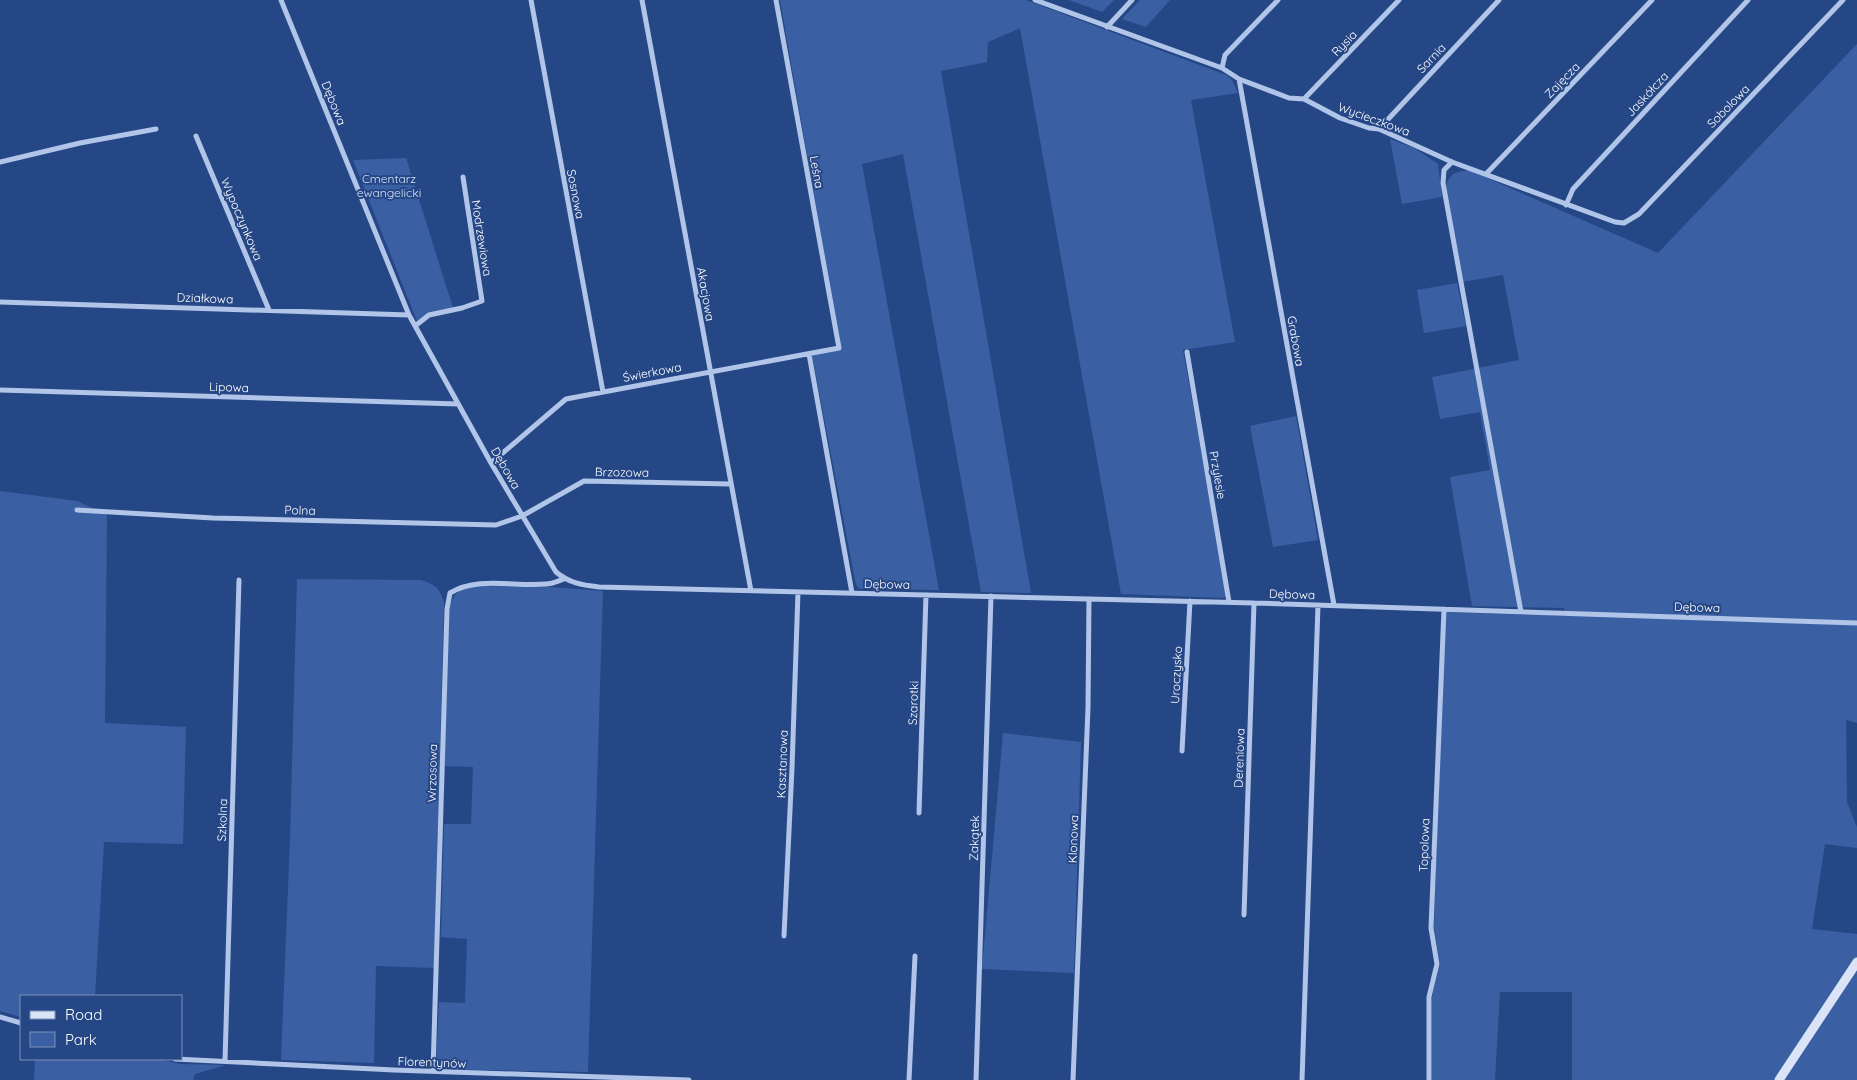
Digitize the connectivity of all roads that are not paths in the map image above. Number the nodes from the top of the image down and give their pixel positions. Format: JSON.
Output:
{"nodes":[{"id":1,"x":281,"y":0,"type":"edge"},
{"id":2,"x":531,"y":0,"type":"edge"},
{"id":3,"x":642,"y":0,"type":"edge"},
{"id":4,"x":776,"y":0,"type":"edge"},
{"id":5,"x":1035,"y":0,"type":"edge"},
{"id":6,"x":1132,"y":0,"type":"edge"},
{"id":7,"x":1278,"y":0,"type":"edge"},
{"id":8,"x":1399,"y":0,"type":"edge"},
{"id":9,"x":1499,"y":0,"type":"edge"},
{"id":10,"x":1652,"y":0,"type":"edge"},
{"id":11,"x":1748,"y":0,"type":"edge"},
{"id":12,"x":1843,"y":0,"type":"edge"},
{"id":13,"x":1107,"y":27,"type":"junction"},
{"id":14,"x":1222,"y":68,"type":"junction"},
{"id":15,"x":1239,"y":79,"type":"junction"},
{"id":16,"x":1304,"y":99,"type":"junction"},
{"id":17,"x":156,"y":129,"type":"dead end"},
{"id":18,"x":1378,"y":129,"type":"junction"},
{"id":19,"x":196,"y":136,"type":"dead end"},
{"id":20,"x":0,"y":162,"type":"edge"},
{"id":21,"x":1452,"y":162,"type":"junction"},
{"id":22,"x":1486,"y":174,"type":"junction"},
{"id":23,"x":463,"y":177,"type":"dead end"},
{"id":24,"x":1566,"y":205,"type":"junction"},
{"id":25,"x":1624,"y":222,"type":"joint"},
{"id":26,"x":0,"y":302,"type":"edge"},
{"id":27,"x":269,"y":310,"type":"junction"},
{"id":28,"x":409,"y":315,"type":"junction"},
{"id":29,"x":416,"y":326,"type":"junction"},
{"id":30,"x":838,"y":348,"type":"joint"},
{"id":31,"x":1187,"y":352,"type":"dead end"},
{"id":32,"x":809,"y":354,"type":"junction"},
{"id":33,"x":710,"y":371,"type":"junction"},
{"id":34,"x":0,"y":390,"type":"edge"},
{"id":35,"x":603,"y":392,"type":"junction"},
{"id":36,"x":458,"y":404,"type":"junction"},
{"id":37,"x":491,"y":463,"type":"junction"},
{"id":38,"x":731,"y":484,"type":"junction"},
{"id":39,"x":76,"y":510,"type":"dead end"},
{"id":40,"x":522,"y":516,"type":"junction"},
{"id":41,"x":564,"y":579,"type":"junction"},
{"id":42,"x":239,"y":580,"type":"dead end"},
{"id":43,"x":751,"y":591,"type":"junction"},
{"id":44,"x":798,"y":592,"type":"junction"},
{"id":45,"x":852,"y":593,"type":"junction"},
{"id":46,"x":926,"y":595,"type":"junction"},
{"id":47,"x":991,"y":596,"type":"junction"},
{"id":48,"x":1089,"y":599,"type":"junction"},
{"id":49,"x":1190,"y":601,"type":"junction"},
{"id":50,"x":1229,"y":602,"type":"junction"},
{"id":51,"x":1254,"y":602,"type":"junction"},
{"id":52,"x":1318,"y":605,"type":"junction"},
{"id":53,"x":1334,"y":606,"type":"junction"},
{"id":54,"x":1444,"y":609,"type":"junction"},
{"id":55,"x":1520,"y":612,"type":"junction"},
{"id":56,"x":1857,"y":624,"type":"edge"},
{"id":57,"x":1182,"y":751,"type":"dead end"},
{"id":58,"x":919,"y":813,"type":"dead end"},
{"id":59,"x":1244,"y":914,"type":"dead end"},
{"id":60,"x":784,"y":936,"type":"dead end"},
{"id":61,"x":915,"y":956,"type":"dead end"},
{"id":62,"x":1857,"y":962,"type":"edge"},
{"id":63,"x":0,"y":1017,"type":"edge"},
{"id":64,"x":20,"y":1023,"type":"edge"},
{"id":65,"x":182,"y":1059,"type":"edge"},
{"id":66,"x":225,"y":1062,"type":"junction"},
{"id":67,"x":433,"y":1071,"type":"junction"},
{"id":68,"x":689,"y":1080,"type":"edge"},
{"id":69,"x":909,"y":1080,"type":"edge"},
{"id":70,"x":976,"y":1080,"type":"edge"},
{"id":71,"x":1073,"y":1080,"type":"edge"},
{"id":72,"x":1302,"y":1080,"type":"edge"},
{"id":73,"x":1429,"y":1080,"type":"edge"},
{"id":74,"x":1779,"y":1080,"type":"edge"}],
"edges":[{"from":1,"to":28,"type":"street","name":"Dębowa"},
{"from":2,"to":35,"type":"street","name":"Sosnowa"},
{"from":3,"to":33,"type":"street","name":"Akacjowa"},
{"from":4,"to":30,"type":"street","name":"Leśna"},
{"from":5,"to":13,"type":"street","name":"Wycieczkowa"},
{"from":6,"to":13,"type":"street"},
{"from":7,"to":14,"type":"street"},
{"from":8,"to":16,"type":"street","name":"Rysia"},
{"from":9,"to":18,"type":"street","name":"Sarnia"},
{"from":10,"to":22,"type":"street","name":"Zajęcza"},
{"from":11,"to":24,"type":"street","name":"Jaskółcza"},
{"from":12,"to":25,"type":"street","name":"Sobolowa"},
{"from":13,"to":14,"type":"street","name":"Wycieczkowa"},
{"from":14,"to":15,"type":"street","name":"Wycieczkowa"},
{"from":15,"to":16,"type":"street","name":"Wycieczkowa"},
{"from":15,"to":53,"type":"street","name":"Grabowa"},
{"from":16,"to":18,"type":"street","name":"Wycieczkowa"},
{"from":17,"to":20,"type":"street"},
{"from":18,"to":21,"type":"street","name":"Wycieczkowa"},
{"from":19,"to":27,"type":"street","name":"Wypoczynkowa"},
{"from":21,"to":22,"type":"street","name":"Wycieczkowa"},
{"from":21,"to":55,"type":"street"},
{"from":22,"to":24,"type":"street","name":"Wycieczkowa"},
{"from":23,"to":29,"type":"street","name":"Modrzewiowa"},
{"from":24,"to":25,"type":"street","name":"Wycieczkowa"},
{"from":26,"to":27,"type":"street","name":"Działkowa"},
{"from":27,"to":28,"type":"street","name":"Działkowa"},
{"from":28,"to":29,"type":"street","name":"Dębowa"},
{"from":29,"to":36,"type":"street","name":"Dębowa"},
{"from":30,"to":32,"type":"street","name":"Świerkowa"},
{"from":31,"to":50,"type":"street","name":"Przylesie"},
{"from":32,"to":33,"type":"street","name":"Świerkowa"},
{"from":32,"to":45,"type":"street"},
{"from":33,"to":35,"type":"street","name":"Świerkowa"},
{"from":33,"to":38,"type":"street","name":"Akacjowa"},
{"from":34,"to":36,"type":"street","name":"Lipowa"},
{"from":35,"to":37,"type":"street","name":"Świerkowa"},
{"from":36,"to":37,"type":"street","name":"Dębowa"},
{"from":37,"to":40,"type":"street","name":"Dębowa"},
{"from":38,"to":40,"type":"street","name":"Brzozowa"},
{"from":38,"to":43,"type":"street","name":"Akacjowa"},
{"from":39,"to":40,"type":"street","name":"Polna"},
{"from":40,"to":41,"type":"street","name":"Dębowa"},
{"from":41,"to":43,"type":"street","name":"Dębowa"},
{"from":41,"to":67,"type":"street","name":"Wrzosowa"},
{"from":42,"to":66,"type":"street","name":"Szkolna"},
{"from":43,"to":44,"type":"street","name":"Dębowa"},
{"from":44,"to":45,"type":"street","name":"Dębowa"},
{"from":44,"to":60,"type":"street","name":"Kasztanowa"},
{"from":45,"to":46,"type":"street","name":"Dębowa"},
{"from":46,"to":47,"type":"street","name":"Dębowa"},
{"from":46,"to":58,"type":"street","name":"Szarotki"},
{"from":47,"to":48,"type":"street","name":"Dębowa"},
{"from":47,"to":70,"type":"street","name":"Zakątek"},
{"from":48,"to":49,"type":"street","name":"Dębowa"},
{"from":48,"to":71,"type":"street","name":"Klonowa"},
{"from":49,"to":50,"type":"street","name":"Dębowa"},
{"from":49,"to":57,"type":"street","name":"Uroczysko"},
{"from":50,"to":51,"type":"street","name":"Dębowa"},
{"from":51,"to":52,"type":"street","name":"Dębowa"},
{"from":51,"to":59,"type":"street","name":"Dereniowa"},
{"from":52,"to":53,"type":"street","name":"Dębowa"},
{"from":52,"to":72,"type":"street"},
{"from":53,"to":54,"type":"street","name":"Dębowa"},
{"from":54,"to":55,"type":"street","name":"Dębowa"},
{"from":54,"to":73,"type":"street","name":"Topolowa"},
{"from":55,"to":56,"type":"street","name":"Dębowa"},
{"from":61,"to":69,"type":"street"},
{"from":62,"to":74,"type":"main road"},
{"from":63,"to":64,"type":"street"},
{"from":65,"to":66,"type":"street","name":"Florentynów"},
{"from":66,"to":67,"type":"street","name":"Florentynów"},
{"from":67,"to":68,"type":"street","name":"Florentynów"}]}
